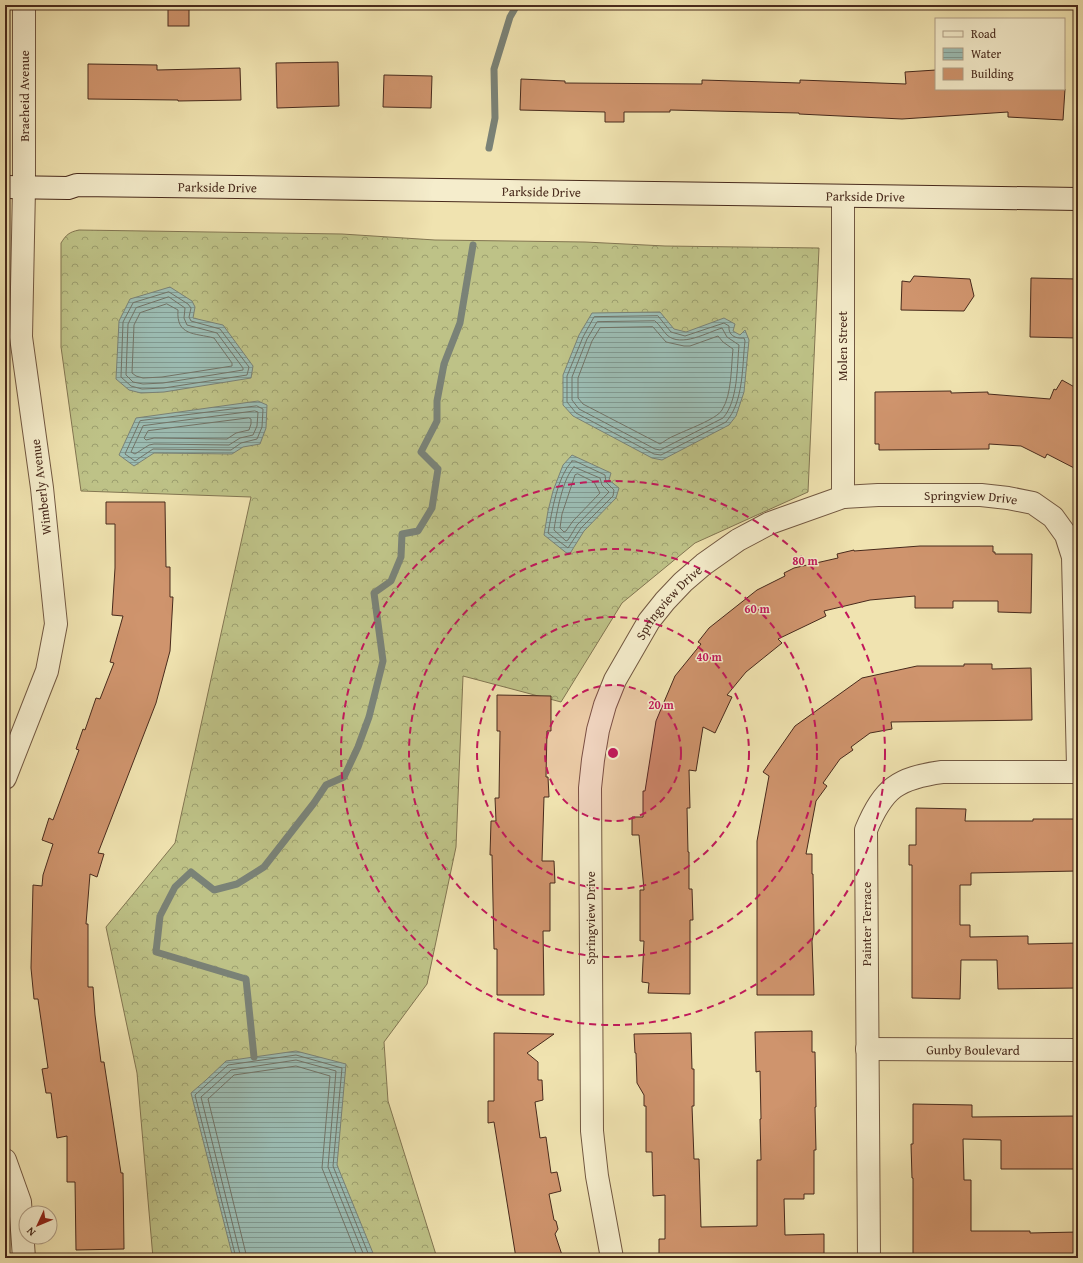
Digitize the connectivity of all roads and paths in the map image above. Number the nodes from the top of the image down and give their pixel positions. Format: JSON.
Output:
{"nodes":[{"id":1,"x":24,"y":5,"type":"edge"},
{"id":2,"x":14,"y":188,"type":"edge"},
{"id":3,"x":843,"y":196,"type":"junction"},
{"id":4,"x":1078,"y":199,"type":"edge"},
{"id":5,"x":842,"y":496,"type":"junction"},
{"id":6,"x":13,"y":733,"type":"edge"},
{"id":7,"x":1078,"y":766,"type":"edge"},
{"id":8,"x":1078,"y":772,"type":"edge"},
{"id":9,"x":5,"y":778,"type":"edge"},
{"id":10,"x":867,"y":1049,"type":"junction"},
{"id":11,"x":1078,"y":1050,"type":"edge"},
{"id":12,"x":5,"y":1160,"type":"edge"},
{"id":13,"x":5,"y":1246,"type":"edge"},
{"id":14,"x":24,"y":1258,"type":"edge"},
{"id":15,"x":612,"y":1258,"type":"edge"},
{"id":16,"x":868,"y":1258,"type":"edge"}],
"edges":[{"from":1,"to":2,"type":"street","name":"Braeheid Avenue"},
{"from":2,"to":3,"type":"street","name":"Parkside Drive"},
{"from":2,"to":6,"type":"street","name":"Wimberly Avenue"},
{"from":3,"to":4,"type":"street","name":"Parkside Drive"},
{"from":3,"to":5,"type":"street","name":"Molen Street"},
{"from":5,"to":7,"type":"street","name":"Springview Drive"},
{"from":5,"to":15,"type":"street","name":"Springview Drive"},
{"from":6,"to":9,"type":"street","name":"Wimberly Avenue"},
{"from":8,"to":10,"type":"street","name":"Painter Terrace"},
{"from":10,"to":11,"type":"street","name":"Gunby Boulevard"},
{"from":10,"to":16,"type":"street","name":"Painter Terrace"},
{"from":12,"to":14,"type":"street"},
{"from":13,"to":14,"type":"street"}]}
